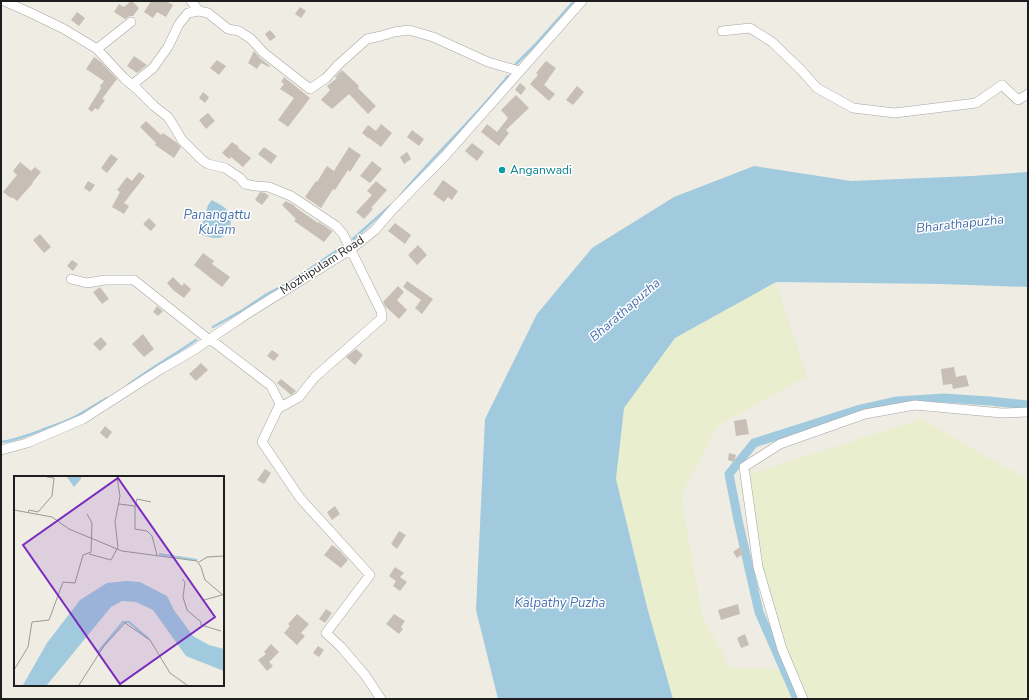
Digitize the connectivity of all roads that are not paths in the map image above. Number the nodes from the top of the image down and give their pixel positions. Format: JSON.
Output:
{"nodes":[{"id":1,"x":4,"y":1,"type":"edge"},
{"id":2,"x":191,"y":1,"type":"edge"},
{"id":3,"x":582,"y":1,"type":"edge"},
{"id":4,"x":199,"y":11,"type":"junction"},
{"id":5,"x":131,"y":22,"type":"dead end"},
{"id":6,"x":722,"y":31,"type":"dead end"},
{"id":7,"x":97,"y":50,"type":"junction"},
{"id":8,"x":519,"y":71,"type":"junction"},
{"id":9,"x":132,"y":85,"type":"junction"},
{"id":10,"x":1028,"y":94,"type":"edge"},
{"id":11,"x":350,"y":250,"type":"junction"},
{"id":12,"x":71,"y":279,"type":"dead end"},
{"id":13,"x":210,"y":339,"type":"junction"},
{"id":14,"x":280,"y":404,"type":"junction"},
{"id":15,"x":1028,"y":412,"type":"edge"},
{"id":16,"x":1,"y":450,"type":"edge"},
{"id":17,"x":381,"y":699,"type":"edge"},
{"id":18,"x":803,"y":699,"type":"edge"}],
"edges":[{"from":1,"to":7,"type":"street"},
{"from":2,"to":4,"type":"street"},
{"from":3,"to":8,"type":"street","name":"Mozhipulam Road"},
{"from":4,"to":8,"type":"street"},
{"from":4,"to":9,"type":"street"},
{"from":5,"to":7,"type":"street"},
{"from":6,"to":10,"type":"street"},
{"from":7,"to":9,"type":"street"},
{"from":8,"to":11,"type":"street","name":"Mozhipulam Road"},
{"from":9,"to":11,"type":"street"},
{"from":11,"to":13,"type":"street","name":"Mozhipulam Road"},
{"from":11,"to":14,"type":"street"},
{"from":12,"to":13,"type":"street"},
{"from":13,"to":14,"type":"street"},
{"from":13,"to":16,"type":"street","name":"Mozhipulam Road"},
{"from":14,"to":17,"type":"street"},
{"from":15,"to":18,"type":"street"}]}
